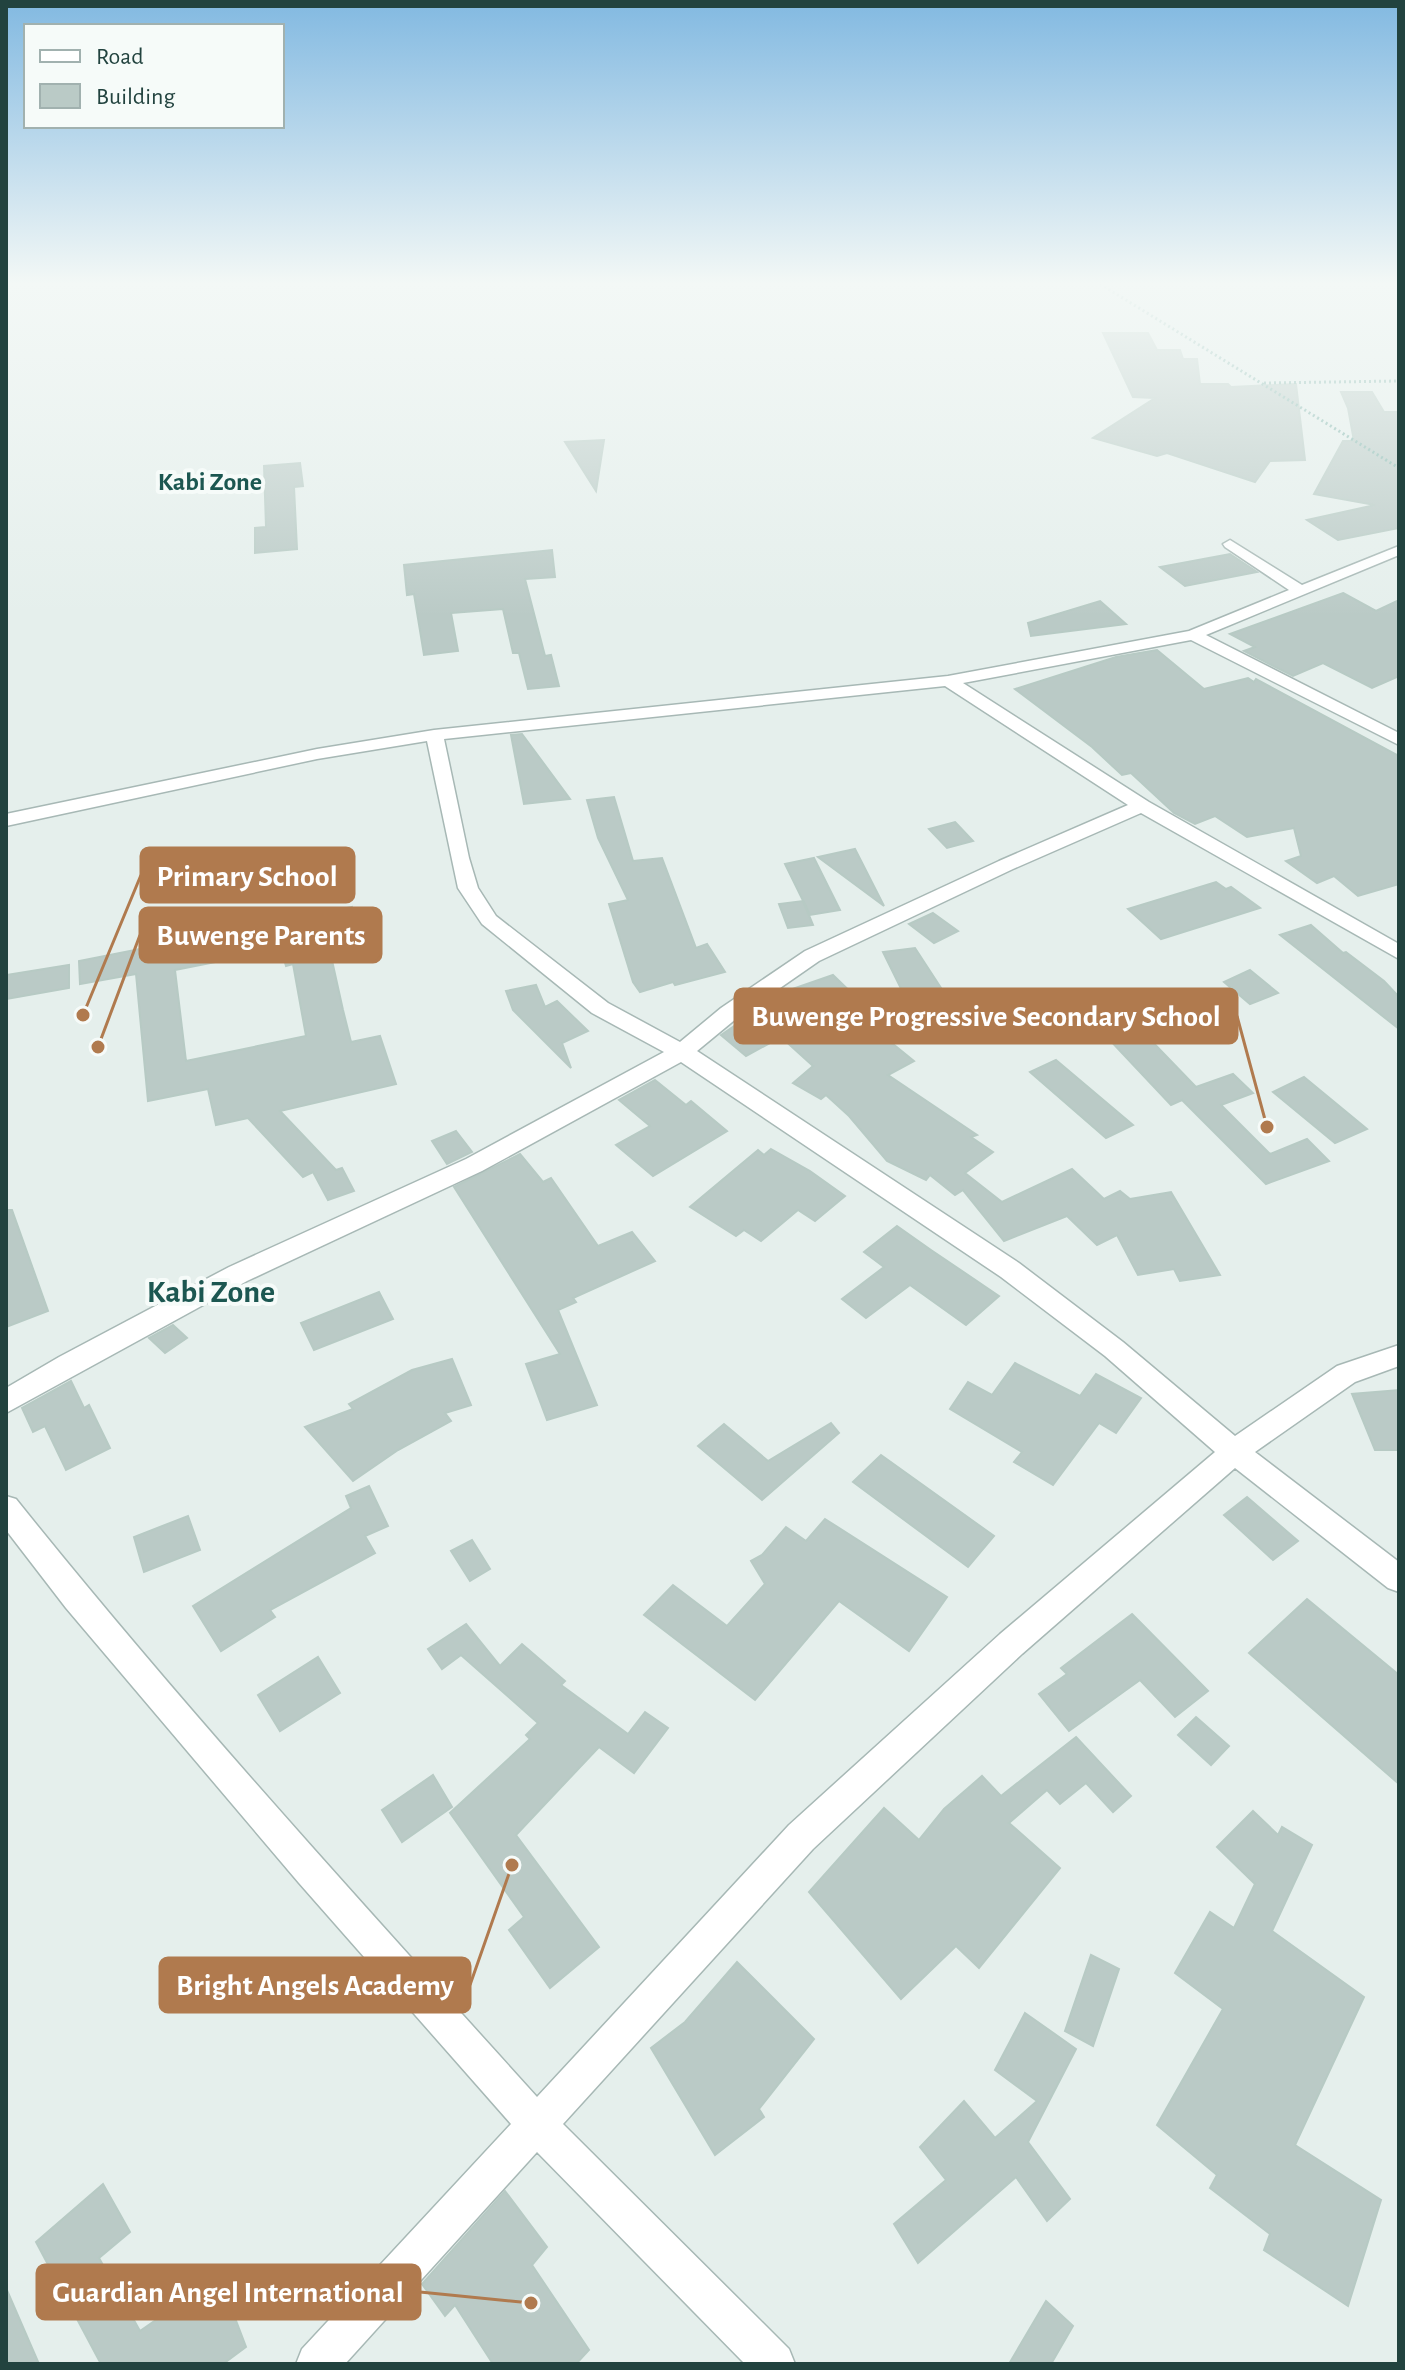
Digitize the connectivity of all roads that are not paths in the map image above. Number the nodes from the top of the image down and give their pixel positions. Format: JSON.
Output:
{"nodes":[{"id":1,"x":1230,"y":544,"type":"dead end"},
{"id":2,"x":1399,"y":550,"type":"edge"},
{"id":3,"x":1300,"y":590,"type":"junction"},
{"id":4,"x":1193,"y":635,"type":"junction"},
{"id":5,"x":948,"y":681,"type":"junction"},
{"id":6,"x":434,"y":735,"type":"junction"},
{"id":7,"x":1399,"y":740,"type":"edge"},
{"id":8,"x":1142,"y":806,"type":"junction"},
{"id":9,"x":6,"y":820,"type":"edge"},
{"id":10,"x":1399,"y":953,"type":"edge"},
{"id":11,"x":682,"y":1052,"type":"junction"},
{"id":12,"x":1399,"y":1355,"type":"edge"},
{"id":13,"x":6,"y":1402,"type":"edge"},
{"id":14,"x":1234,"y":1452,"type":"junction"},
{"id":15,"x":6,"y":1508,"type":"edge"},
{"id":16,"x":1399,"y":1579,"type":"edge"},
{"id":17,"x":536,"y":2124,"type":"junction"},
{"id":18,"x":317,"y":2364,"type":"edge"},
{"id":19,"x":774,"y":2364,"type":"edge"}],
"edges":[{"from":1,"to":3,"type":"street"},
{"from":2,"to":3,"type":"street"},
{"from":3,"to":4,"type":"street"},
{"from":4,"to":5,"type":"street"},
{"from":4,"to":7,"type":"street"},
{"from":5,"to":6,"type":"street"},
{"from":5,"to":8,"type":"street"},
{"from":6,"to":9,"type":"street"},
{"from":6,"to":11,"type":"street"},
{"from":8,"to":10,"type":"street"},
{"from":8,"to":11,"type":"street"},
{"from":11,"to":13,"type":"street"},
{"from":11,"to":14,"type":"street"},
{"from":12,"to":14,"type":"street"},
{"from":14,"to":16,"type":"street"},
{"from":14,"to":17,"type":"street"},
{"from":15,"to":17,"type":"street"},
{"from":17,"to":18,"type":"street"},
{"from":17,"to":19,"type":"street"}]}
